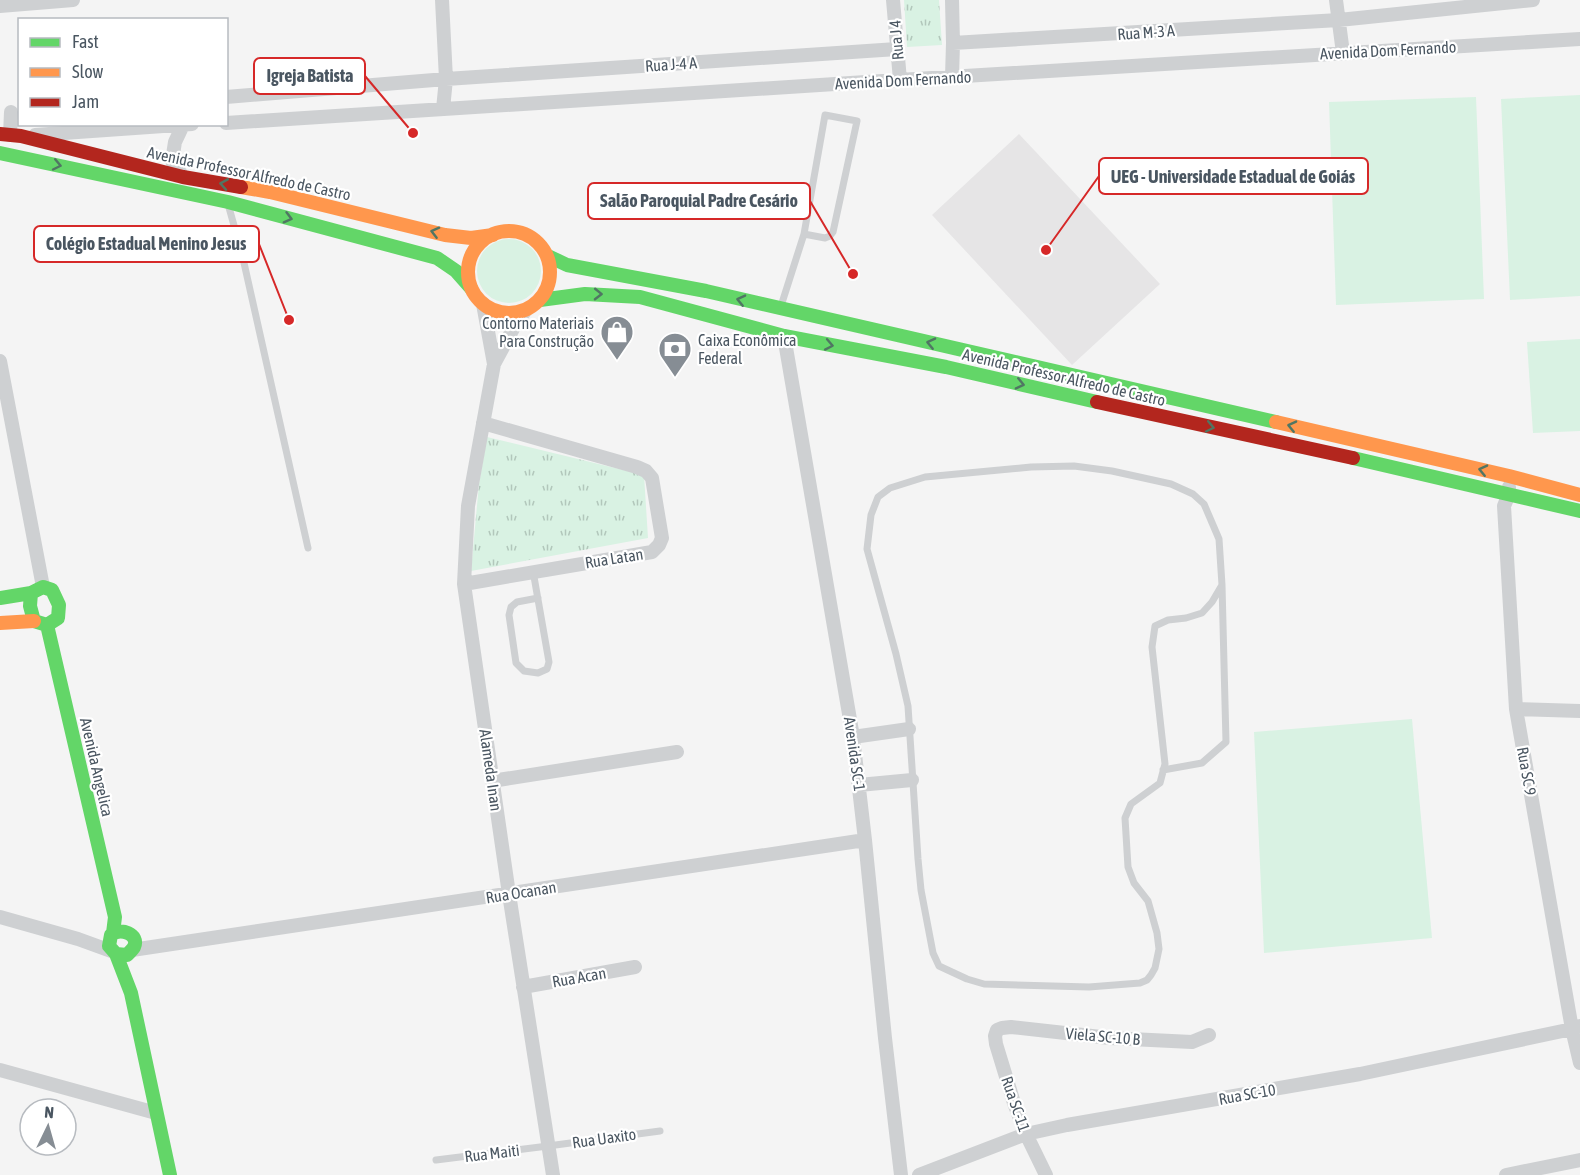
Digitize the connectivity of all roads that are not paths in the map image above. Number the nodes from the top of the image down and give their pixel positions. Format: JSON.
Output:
{"nodes":[{"id":1,"x":73,"y":0,"type":"edge"},
{"id":2,"x":442,"y":0,"type":"edge"},
{"id":3,"x":893,"y":0,"type":"edge"},
{"id":4,"x":951,"y":0,"type":"edge"},
{"id":5,"x":1336,"y":0,"type":"edge"},
{"id":6,"x":1533,"y":0,"type":"edge"},
{"id":7,"x":0,"y":6,"type":"edge"},
{"id":8,"x":1339,"y":20,"type":"junction"},
{"id":9,"x":1580,"y":39,"type":"edge"},
{"id":10,"x":953,"y":44,"type":"junction"},
{"id":11,"x":897,"y":49,"type":"junction"},
{"id":12,"x":1342,"y":53,"type":"junction"},
{"id":13,"x":952,"y":77,"type":"junction"},
{"id":14,"x":446,"y":79,"type":"junction"},
{"id":15,"x":900,"y":80,"type":"junction"},
{"id":16,"x":228,"y":97,"type":"edge"},
{"id":17,"x":444,"y":109,"type":"junction"},
{"id":18,"x":10,"y":110,"type":"edge"},
{"id":19,"x":228,"y":123,"type":"edge"},
{"id":20,"x":166,"y":126,"type":"edge"},
{"id":21,"x":183,"y":126,"type":"edge"},
{"id":22,"x":10,"y":135,"type":"edge"},
{"id":23,"x":0,"y":153,"type":"edge"},
{"id":24,"x":183,"y":177,"type":"junction"},
{"id":25,"x":228,"y":202,"type":"junction"},
{"id":26,"x":804,"y":234,"type":"junction"},
{"id":27,"x":492,"y":235,"type":"junction"},
{"id":28,"x":548,"y":256,"type":"junction"},
{"id":29,"x":471,"y":288,"type":"junction"},
{"id":30,"x":540,"y":300,"type":"junction"},
{"id":31,"x":483,"y":304,"type":"junction"},
{"id":32,"x":780,"y":309,"type":"junction"},
{"id":33,"x":525,"y":310,"type":"junction"},
{"id":34,"x":784,"y":336,"type":"junction"},
{"id":35,"x":0,"y":361,"type":"edge"},
{"id":36,"x":494,"y":364,"type":"junction"},
{"id":37,"x":483,"y":423,"type":"junction"},
{"id":38,"x":1509,"y":476,"type":"junction"},
{"id":39,"x":1509,"y":494,"type":"junction"},
{"id":40,"x":1580,"y":495,"type":"edge"},
{"id":41,"x":1580,"y":511,"type":"edge"},
{"id":42,"x":308,"y":549,"type":"dead end"},
{"id":43,"x":533,"y":572,"type":"junction"},
{"id":44,"x":464,"y":584,"type":"junction"},
{"id":45,"x":1222,"y":585,"type":"junction"},
{"id":46,"x":37,"y":590,"type":"junction"},
{"id":47,"x":0,"y":598,"type":"edge"},
{"id":48,"x":538,"y":598,"type":"junction"},
{"id":49,"x":0,"y":623,"type":"edge"},
{"id":50,"x":41,"y":623,"type":"junction"},
{"id":51,"x":1516,"y":709,"type":"junction"},
{"id":52,"x":1580,"y":711,"type":"edge"},
{"id":53,"x":909,"y":729,"type":"junction"},
{"id":54,"x":854,"y":737,"type":"junction"},
{"id":55,"x":677,"y":752,"type":"dead end"},
{"id":56,"x":1163,"y":770,"type":"junction"},
{"id":57,"x":912,"y":780,"type":"junction"},
{"id":58,"x":492,"y":781,"type":"junction"},
{"id":59,"x":859,"y":785,"type":"junction"},
{"id":60,"x":866,"y":840,"type":"junction"},
{"id":61,"x":508,"y":894,"type":"junction"},
{"id":62,"x":0,"y":917,"type":"edge"},
{"id":63,"x":121,"y":944,"type":"junction"},
{"id":64,"x":635,"y":967,"type":"dead end"},
{"id":65,"x":523,"y":987,"type":"junction"},
{"id":66,"x":1576,"y":1028,"type":"edge"},
{"id":67,"x":997,"y":1030,"type":"joint"},
{"id":68,"x":1209,"y":1035,"type":"dead end"},
{"id":69,"x":1580,"y":1063,"type":"edge"},
{"id":70,"x":0,"y":1070,"type":"edge"},
{"id":71,"x":156,"y":1113,"type":"junction"},
{"id":72,"x":660,"y":1131,"type":"dead end"},
{"id":73,"x":1026,"y":1134,"type":"junction"},
{"id":74,"x":548,"y":1146,"type":"junction"},
{"id":75,"x":436,"y":1160,"type":"dead end"},
{"id":76,"x":1580,"y":1160,"type":"edge"},
{"id":77,"x":170,"y":1175,"type":"edge"},
{"id":78,"x":553,"y":1175,"type":"edge"},
{"id":79,"x":901,"y":1175,"type":"edge"},
{"id":80,"x":919,"y":1175,"type":"edge"},
{"id":81,"x":1046,"y":1175,"type":"edge"},
{"id":82,"x":1506,"y":1175,"type":"edge"}],
"edges":[{"from":1,"to":7,"type":"street"},
{"from":2,"to":14,"type":"street"},
{"from":3,"to":11,"type":"street","name":"Rua J 4"},
{"from":4,"to":10,"type":"street"},
{"from":5,"to":8,"type":"street"},
{"from":6,"to":8,"type":"street","name":"Rua M-3 A"},
{"from":8,"to":10,"type":"street","name":"Rua M-3 A"},
{"from":8,"to":12,"type":"street"},
{"from":9,"to":12,"type":"street","name":"Avenida Dom Fernando"},
{"from":10,"to":13,"type":"street"},
{"from":11,"to":14,"type":"street","name":"Rua J-4 A"},
{"from":11,"to":15,"type":"street","name":"Rua J 4"},
{"from":12,"to":13,"type":"street","name":"Avenida Dom Fernando"},
{"from":13,"to":15,"type":"street","name":"Avenida Dom Fernando"},
{"from":14,"to":16,"type":"street","name":"Rua J-4 A"},
{"from":14,"to":17,"type":"street"},
{"from":15,"to":17,"type":"street","name":"Avenida Dom Fernando"},
{"from":17,"to":19,"type":"street","name":"Avenida Dom Fernando"},
{"from":18,"to":22,"type":"street"},
{"from":20,"to":22,"type":"street"},
{"from":21,"to":24,"type":"street"},
{"from":22,"to":24,"type":"main road","name":"Avenida Professor Alfredo de Castro"},
{"from":23,"to":25,"type":"main road","name":"Avenida Professor Alfredo de Castro","one_way":true},
{"from":27,"to":24,"type":"main road","name":"Avenida Professor Alfredo de Castro","one_way":true},
{"from":25,"to":29,"type":"main road","name":"Avenida Professor Alfredo de Castro","one_way":true},
{"from":25,"to":42,"type":"lane"},
{"from":26,"to":26,"type":"lane"},
{"from":26,"to":32,"type":"lane"},
{"from":27,"to":28,"type":"main road"},
{"from":27,"to":29,"type":"main road"},
{"from":28,"to":30,"type":"main road"},
{"from":32,"to":28,"type":"main road","name":"Avenida Professor Alfredo de Castro","one_way":true},
{"from":29,"to":31,"type":"main road"},
{"from":30,"to":33,"type":"main road"},
{"from":30,"to":34,"type":"main road","name":"Avenida Professor Alfredo de Castro","one_way":true},
{"from":31,"to":33,"type":"main road"},
{"from":31,"to":36,"type":"street","name":"Alameda Inan"},
{"from":38,"to":32,"type":"main road","name":"Avenida Professor Alfredo de Castro","one_way":true},
{"from":33,"to":36,"type":"street","name":"Alameda Inan"},
{"from":34,"to":39,"type":"main road","name":"Avenida Professor Alfredo de Castro","one_way":true},
{"from":34,"to":54,"type":"street","name":"Avenida SC-1"},
{"from":35,"to":46,"type":"street"},
{"from":36,"to":37,"type":"street","name":"Alameda Inan"},
{"from":37,"to":43,"type":"street","name":"Rua Latan"},
{"from":37,"to":44,"type":"street","name":"Alameda Inan"},
{"from":38,"to":39,"type":"street","name":"Rua SC 9"},
{"from":38,"to":40,"type":"main road","name":"Avenida Professor Alfredo de Castro"},
{"from":39,"to":41,"type":"main road","name":"Avenida Professor Alfredo de Castro"},
{"from":39,"to":51,"type":"street","name":"Rua SC 9"},
{"from":43,"to":44,"type":"street","name":"Rua Latan"},
{"from":43,"to":48,"type":"lane"},
{"from":44,"to":58,"type":"street","name":"Alameda Inan"},
{"from":45,"to":53,"type":"lane"},
{"from":45,"to":56,"type":"lane"},
{"from":45,"to":56,"type":"lane"},
{"from":46,"to":47,"type":"main road"},
{"from":46,"to":50,"type":"main road"},
{"from":46,"to":50,"type":"main road"},
{"from":48,"to":48,"type":"lane"},
{"from":49,"to":50,"type":"main road"},
{"from":50,"to":63,"type":"main road","name":"Avenida Angelica"},
{"from":51,"to":52,"type":"street"},
{"from":51,"to":66,"type":"street","name":"Rua SC 9"},
{"from":53,"to":54,"type":"street"},
{"from":53,"to":57,"type":"lane"},
{"from":54,"to":59,"type":"street","name":"Avenida SC-1"},
{"from":55,"to":58,"type":"street"},
{"from":56,"to":57,"type":"lane"},
{"from":57,"to":59,"type":"street"},
{"from":58,"to":61,"type":"street","name":"Alameda Inan"},
{"from":59,"to":60,"type":"street","name":"Avenida SC-1"},
{"from":60,"to":61,"type":"street","name":"Rua Ocanan"},
{"from":60,"to":79,"type":"street","name":"Avenida SC-1"},
{"from":61,"to":63,"type":"street","name":"Rua Ocanan"},
{"from":61,"to":65,"type":"street","name":"Alameda Inan"},
{"from":62,"to":63,"type":"street","name":"Rua Ocanan"},
{"from":63,"to":71,"type":"main road"},
{"from":64,"to":65,"type":"street","name":"Rua Acan"},
{"from":65,"to":74,"type":"street","name":"Alameda Inan"},
{"from":66,"to":69,"type":"street","name":"Rua SC 9"},
{"from":66,"to":73,"type":"street","name":"Rua SC-10"},
{"from":67,"to":68,"type":"street","name":"Viela SC-10 B"},
{"from":67,"to":73,"type":"street","name":"Rua SC-11"},
{"from":70,"to":71,"type":"street"},
{"from":71,"to":77,"type":"main road"},
{"from":72,"to":74,"type":"lane","name":"Rua Uaxito"},
{"from":73,"to":80,"type":"street","name":"Rua SC-10"},
{"from":73,"to":81,"type":"street","name":"Rua SC-11"},
{"from":74,"to":75,"type":"lane","name":"Rua Maiti"},
{"from":74,"to":78,"type":"street","name":"Alameda Inan"},
{"from":76,"to":82,"type":"street"}]}
